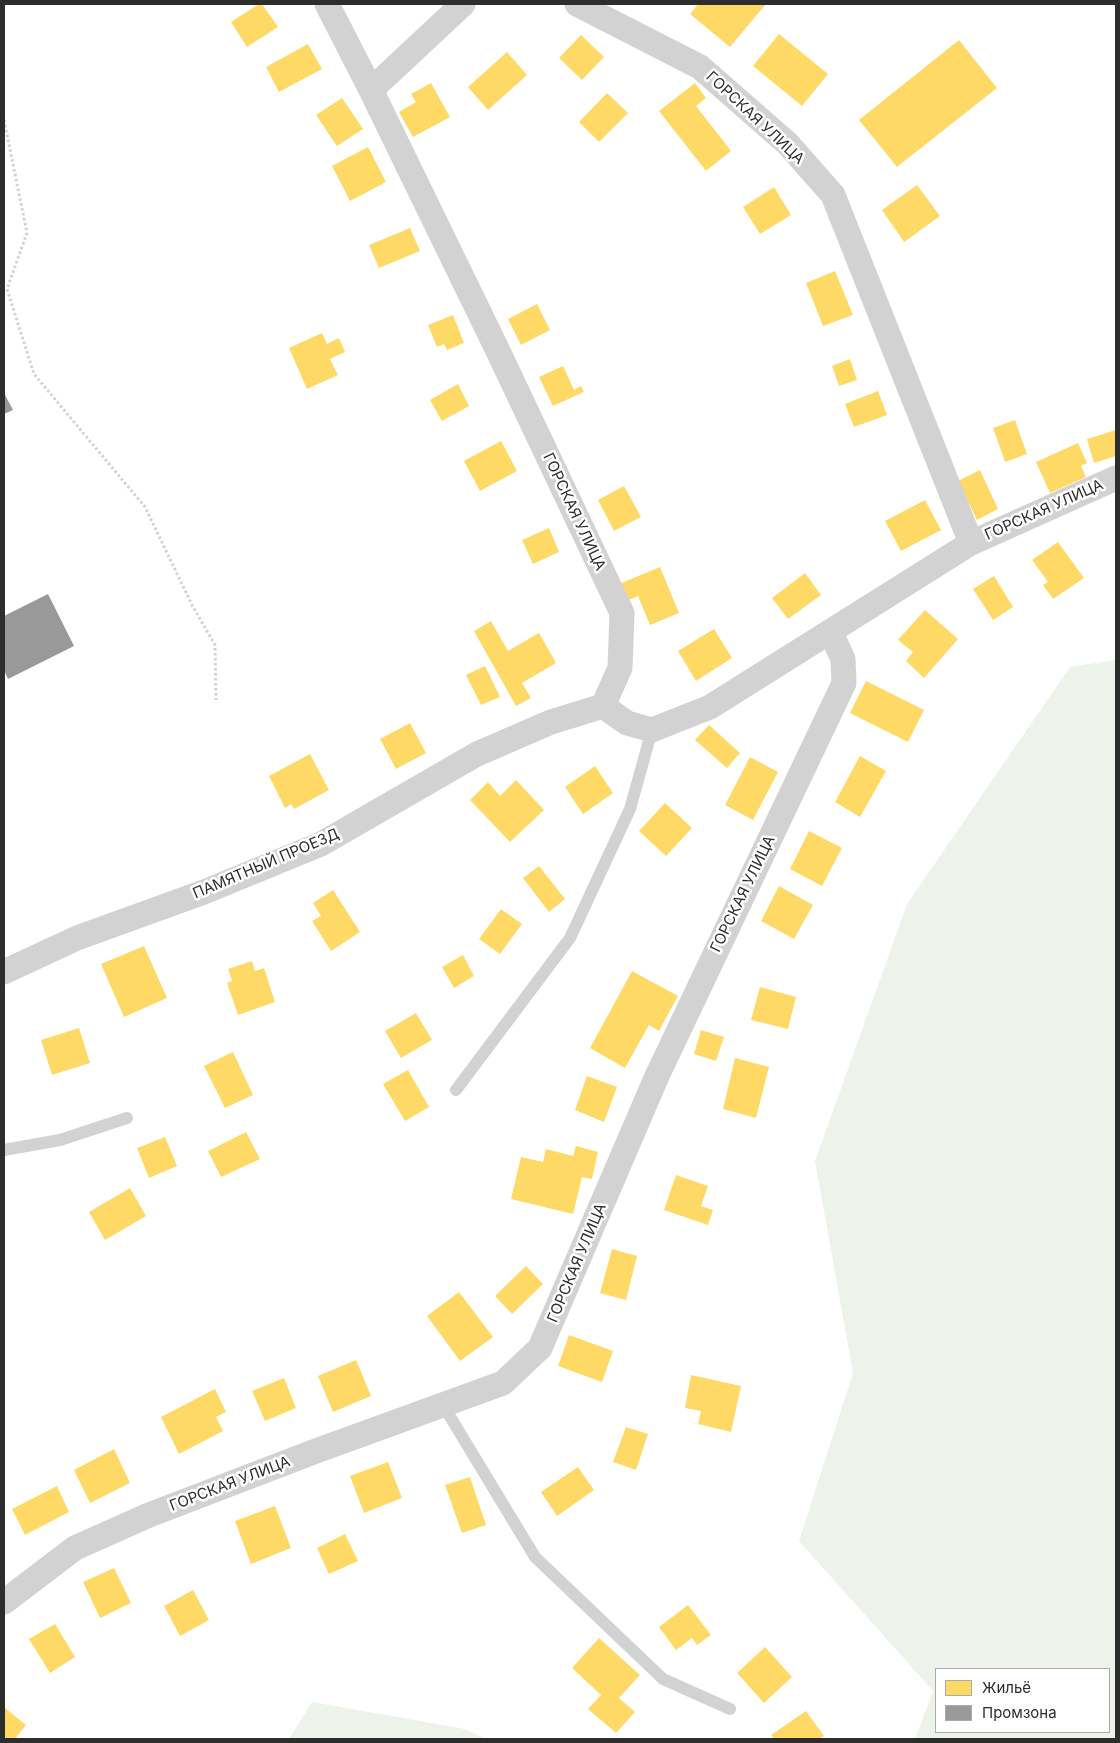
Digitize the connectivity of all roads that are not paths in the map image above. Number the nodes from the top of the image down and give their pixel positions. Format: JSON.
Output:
{"nodes":[{"id":1,"x":326,"y":4,"type":"edge"},
{"id":2,"x":462,"y":4,"type":"edge"},
{"id":3,"x":577,"y":4,"type":"edge"},
{"id":4,"x":371,"y":90,"type":"junction"},
{"id":5,"x":1116,"y":478,"type":"edge"},
{"id":6,"x":971,"y":543,"type":"junction"},
{"id":7,"x":831,"y":633,"type":"junction"},
{"id":8,"x":603,"y":706,"type":"junction"},
{"id":9,"x":652,"y":730,"type":"junction"},
{"id":10,"x":4,"y":972,"type":"edge"},
{"id":11,"x":456,"y":1090,"type":"dead end"},
{"id":12,"x":127,"y":1118,"type":"dead end"},
{"id":13,"x":4,"y":1150,"type":"edge"},
{"id":14,"x":443,"y":1405,"type":"junction"},
{"id":15,"x":4,"y":1602,"type":"edge"},
{"id":16,"x":730,"y":1709,"type":"dead end"}],
"edges":[{"from":1,"to":4,"type":"street","name":"ГОРСКАЯ УЛИЦА"},
{"from":2,"to":4,"type":"street"},
{"from":3,"to":6,"type":"street","name":"ГОРСКАЯ УЛИЦА"},
{"from":4,"to":8,"type":"street","name":"ГОРСКАЯ УЛИЦА"},
{"from":5,"to":6,"type":"street","name":"ГОРСКАЯ УЛИЦА"},
{"from":6,"to":7,"type":"street","name":"ГОРСКАЯ УЛИЦА"},
{"from":7,"to":9,"type":"street","name":"ГОРСКАЯ УЛИЦА"},
{"from":7,"to":14,"type":"street","name":"ГОРСКАЯ УЛИЦА"},
{"from":8,"to":9,"type":"street"},
{"from":8,"to":10,"type":"street","name":"ПАМЯТНЫЙ ПРОЕЗД"},
{"from":9,"to":11,"type":"lane"},
{"from":12,"to":13,"type":"lane"},
{"from":14,"to":15,"type":"street","name":"ГОРСКАЯ УЛИЦА"},
{"from":14,"to":16,"type":"lane"}]}
